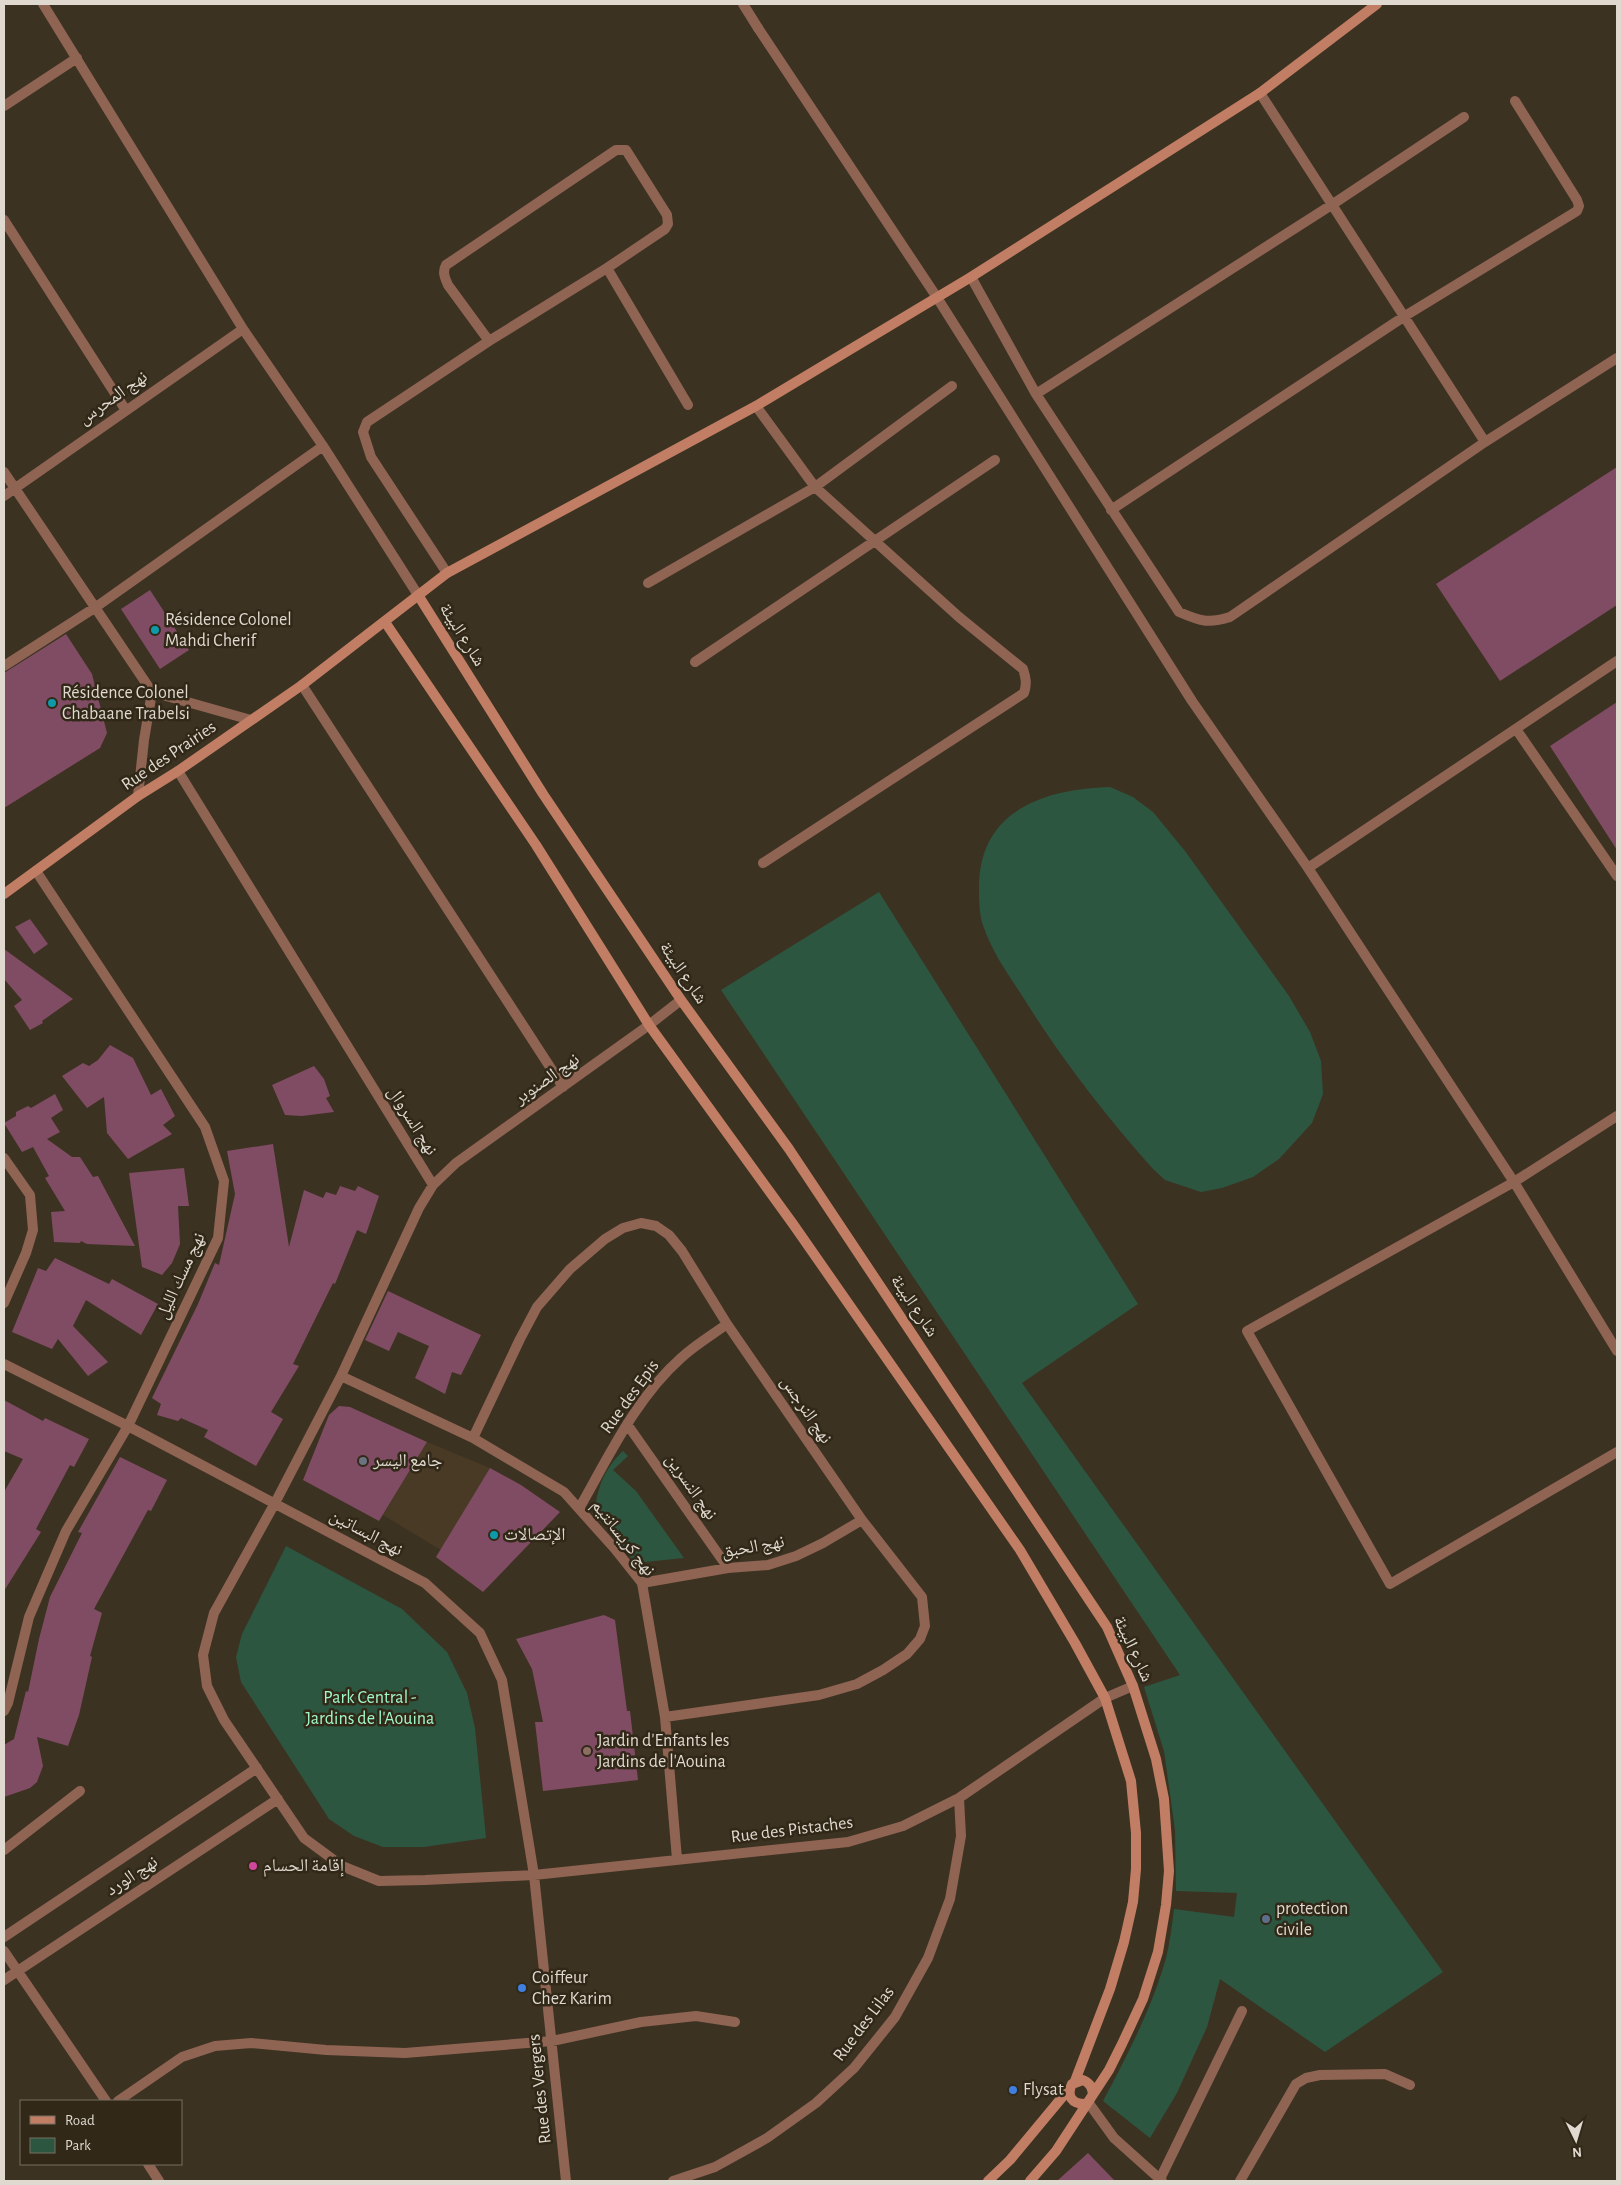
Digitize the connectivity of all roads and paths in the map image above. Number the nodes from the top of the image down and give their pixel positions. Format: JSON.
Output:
{"nodes":[{"id":1,"x":43,"y":4,"type":"edge"},
{"id":2,"x":743,"y":4,"type":"edge"},
{"id":3,"x":1377,"y":4,"type":"edge"},
{"id":4,"x":77,"y":58,"type":"junction"},
{"id":5,"x":1260,"y":92,"type":"junction"},
{"id":6,"x":1514,"y":101,"type":"dead end"},
{"id":7,"x":4,"y":106,"type":"edge"},
{"id":8,"x":1464,"y":117,"type":"dead end"},
{"id":9,"x":1332,"y":204,"type":"junction"},
{"id":10,"x":4,"y":220,"type":"edge"},
{"id":11,"x":607,"y":268,"type":"junction"},
{"id":12,"x":971,"y":277,"type":"junction"},
{"id":13,"x":936,"y":296,"type":"junction"},
{"id":14,"x":1405,"y":316,"type":"junction"},
{"id":15,"x":243,"y":329,"type":"junction"},
{"id":16,"x":489,"y":341,"type":"junction"},
{"id":17,"x":1617,"y":358,"type":"edge"},
{"id":18,"x":952,"y":386,"type":"dead end"},
{"id":19,"x":1036,"y":394,"type":"junction"},
{"id":20,"x":688,"y":404,"type":"dead end"},
{"id":21,"x":756,"y":406,"type":"junction"},
{"id":22,"x":125,"y":409,"type":"junction"},
{"id":23,"x":1485,"y":442,"type":"junction"},
{"id":24,"x":323,"y":446,"type":"junction"},
{"id":25,"x":995,"y":460,"type":"dead end"},
{"id":26,"x":4,"y":472,"type":"edge"},
{"id":27,"x":814,"y":487,"type":"junction"},
{"id":28,"x":15,"y":489,"type":"junction"},
{"id":29,"x":4,"y":496,"type":"edge"},
{"id":30,"x":1111,"y":510,"type":"junction"},
{"id":31,"x":874,"y":540,"type":"junction"},
{"id":32,"x":447,"y":573,"type":"junction"},
{"id":33,"x":648,"y":583,"type":"dead end"},
{"id":34,"x":418,"y":595,"type":"junction"},
{"id":35,"x":96,"y":607,"type":"junction"},
{"id":36,"x":385,"y":622,"type":"junction"},
{"id":37,"x":1617,"y":661,"type":"edge"},
{"id":38,"x":695,"y":662,"type":"dead end"},
{"id":39,"x":4,"y":666,"type":"edge"},
{"id":40,"x":302,"y":686,"type":"junction"},
{"id":41,"x":152,"y":692,"type":"junction"},
{"id":42,"x":251,"y":720,"type":"junction"},
{"id":43,"x":1516,"y":729,"type":"junction"},
{"id":44,"x":178,"y":771,"type":"junction"},
{"id":45,"x":138,"y":796,"type":"junction"},
{"id":46,"x":763,"y":862,"type":"dead end"},
{"id":47,"x":1308,"y":868,"type":"junction"},
{"id":48,"x":36,"y":871,"type":"junction"},
{"id":49,"x":1617,"y":876,"type":"edge"},
{"id":50,"x":4,"y":894,"type":"edge"},
{"id":51,"x":681,"y":1000,"type":"junction"},
{"id":52,"x":649,"y":1025,"type":"junction"},
{"id":53,"x":563,"y":1087,"type":"junction"},
{"id":54,"x":1617,"y":1116,"type":"edge"},
{"id":55,"x":4,"y":1158,"type":"edge"},
{"id":56,"x":1514,"y":1182,"type":"junction"},
{"id":57,"x":433,"y":1185,"type":"junction"},
{"id":58,"x":4,"y":1303,"type":"edge"},
{"id":59,"x":727,"y":1324,"type":"junction"},
{"id":60,"x":1617,"y":1351,"type":"edge"},
{"id":61,"x":4,"y":1364,"type":"edge"},
{"id":62,"x":341,"y":1376,"type":"junction"},
{"id":63,"x":627,"y":1424,"type":"junction"},
{"id":64,"x":128,"y":1426,"type":"junction"},
{"id":65,"x":473,"y":1438,"type":"junction"},
{"id":66,"x":1617,"y":1452,"type":"edge"},
{"id":67,"x":275,"y":1503,"type":"junction"},
{"id":68,"x":580,"y":1508,"type":"junction"},
{"id":69,"x":862,"y":1520,"type":"junction"},
{"id":70,"x":728,"y":1568,"type":"junction"},
{"id":71,"x":642,"y":1583,"type":"junction"},
{"id":72,"x":1133,"y":1686,"type":"junction"},
{"id":73,"x":1105,"y":1698,"type":"junction"},
{"id":74,"x":4,"y":1711,"type":"edge"},
{"id":75,"x":665,"y":1717,"type":"junction"},
{"id":76,"x":257,"y":1768,"type":"junction"},
{"id":77,"x":80,"y":1791,"type":"dead end"},
{"id":78,"x":959,"y":1798,"type":"junction"},
{"id":79,"x":278,"y":1799,"type":"junction"},
{"id":80,"x":4,"y":1850,"type":"edge"},
{"id":81,"x":677,"y":1859,"type":"junction"},
{"id":82,"x":534,"y":1874,"type":"junction"},
{"id":83,"x":4,"y":1938,"type":"edge"},
{"id":84,"x":4,"y":1951,"type":"edge"},
{"id":85,"x":18,"y":1971,"type":"junction"},
{"id":86,"x":4,"y":1980,"type":"edge"},
{"id":87,"x":1242,"y":2012,"type":"dead end"},
{"id":88,"x":735,"y":2022,"type":"dead end"},
{"id":89,"x":552,"y":2041,"type":"junction"},
{"id":90,"x":1072,"y":2085,"type":"junction"},
{"id":91,"x":1410,"y":2085,"type":"dead end"},
{"id":92,"x":105,"y":2100,"type":"edge"},
{"id":93,"x":119,"y":2100,"type":"edge"},
{"id":94,"x":1088,"y":2100,"type":"junction"},
{"id":95,"x":149,"y":2165,"type":"edge"},
{"id":96,"x":1161,"y":2180,"type":"edge"},
{"id":97,"x":159,"y":2181,"type":"edge"},
{"id":98,"x":566,"y":2181,"type":"edge"},
{"id":99,"x":674,"y":2181,"type":"edge"},
{"id":100,"x":988,"y":2181,"type":"edge"},
{"id":101,"x":1030,"y":2181,"type":"edge"},
{"id":102,"x":1240,"y":2181,"type":"edge"}],
"edges":[{"from":1,"to":4,"type":"street"},
{"from":2,"to":13,"type":"street"},
{"from":3,"to":5,"type":"street","name":"Rue des Prairies"},
{"from":4,"to":7,"type":"street"},
{"from":4,"to":15,"type":"street"},
{"from":5,"to":9,"type":"street"},
{"from":5,"to":12,"type":"street","name":"Rue des Prairies"},
{"from":6,"to":14,"type":"street"},
{"from":8,"to":9,"type":"street"},
{"from":9,"to":14,"type":"street"},
{"from":9,"to":19,"type":"street"},
{"from":10,"to":22,"type":"street"},
{"from":11,"to":16,"type":"street"},
{"from":11,"to":16,"type":"street"},
{"from":11,"to":20,"type":"street"},
{"from":12,"to":13,"type":"street","name":"Rue des Prairies"},
{"from":12,"to":19,"type":"street"},
{"from":13,"to":21,"type":"street","name":"Rue des Prairies"},
{"from":13,"to":47,"type":"street"},
{"from":14,"to":23,"type":"street"},
{"from":14,"to":30,"type":"street"},
{"from":15,"to":22,"type":"street","name":"نهج المحرس"},
{"from":15,"to":24,"type":"street"},
{"from":16,"to":32,"type":"street"},
{"from":17,"to":23,"type":"street"},
{"from":18,"to":27,"type":"street"},
{"from":19,"to":30,"type":"street"},
{"from":21,"to":27,"type":"street"},
{"from":21,"to":32,"type":"street","name":"Rue des Prairies"},
{"from":22,"to":28,"type":"street","name":"نهج المحرس"},
{"from":23,"to":30,"type":"street"},
{"from":24,"to":34,"type":"street"},
{"from":24,"to":35,"type":"street"},
{"from":25,"to":31,"type":"street"},
{"from":26,"to":28,"type":"street"},
{"from":27,"to":31,"type":"street"},
{"from":27,"to":33,"type":"street"},
{"from":28,"to":29,"type":"street","name":"نهج المحرس"},
{"from":28,"to":35,"type":"street"},
{"from":31,"to":38,"type":"street"},
{"from":31,"to":46,"type":"street"},
{"from":32,"to":34,"type":"street","name":"Rue des Prairies"},
{"from":34,"to":36,"type":"street","name":"Rue des Prairies"},
{"from":34,"to":51,"type":"street","name":"شارع البيئة"},
{"from":35,"to":39,"type":"street"},
{"from":35,"to":41,"type":"street"},
{"from":36,"to":40,"type":"street","name":"Rue des Prairies"},
{"from":36,"to":52,"type":"street"},
{"from":37,"to":43,"type":"street"},
{"from":40,"to":42,"type":"street","name":"Rue des Prairies"},
{"from":40,"to":53,"type":"street"},
{"from":41,"to":42,"type":"street"},
{"from":41,"to":45,"type":"street"},
{"from":42,"to":44,"type":"street","name":"Rue des Prairies"},
{"from":43,"to":47,"type":"street"},
{"from":43,"to":49,"type":"street"},
{"from":44,"to":45,"type":"street","name":"Rue des Prairies"},
{"from":44,"to":57,"type":"street","name":"نهج السروال"},
{"from":45,"to":48,"type":"street","name":"Rue des Prairies"},
{"from":47,"to":56,"type":"street"},
{"from":48,"to":50,"type":"street","name":"Rue des Prairies"},
{"from":48,"to":64,"type":"street","name":"نهج مسك الليل"},
{"from":51,"to":52,"type":"street","name":"نهج الصنوبر"},
{"from":51,"to":72,"type":"street","name":"شارع البيئة"},
{"from":52,"to":53,"type":"street","name":"نهج الصنوبر"},
{"from":52,"to":73,"type":"street"},
{"from":53,"to":57,"type":"street","name":"نهج الصنوبر"},
{"from":54,"to":56,"type":"street"},
{"from":55,"to":58,"type":"street"},
{"from":56,"to":60,"type":"street"},
{"from":56,"to":66,"type":"street"},
{"from":57,"to":62,"type":"street"},
{"from":59,"to":63,"type":"street","name":"Rue des Epis"},
{"from":59,"to":65,"type":"street","name":"نهج النرجس"},
{"from":59,"to":69,"type":"street","name":"نهج النرجس"},
{"from":61,"to":64,"type":"street","name":"نهج البساتين"},
{"from":62,"to":65,"type":"street","name":"نهج كريسانتيم"},
{"from":62,"to":67,"type":"street"},
{"from":63,"to":68,"type":"street","name":"Rue des Epis"},
{"from":63,"to":70,"type":"street","name":"نهج النسرين"},
{"from":64,"to":67,"type":"street","name":"نهج البساتين"},
{"from":64,"to":74,"type":"street","name":"نهج مسك الليل"},
{"from":65,"to":68,"type":"street","name":"نهج كريسانتيم"},
{"from":67,"to":76,"type":"street","name":"Rue des Pistaches"},
{"from":67,"to":82,"type":"street","name":"نهج البساتين"},
{"from":68,"to":71,"type":"street","name":"نهج كريسانتيم"},
{"from":69,"to":70,"type":"street","name":"نهج الحبق"},
{"from":69,"to":75,"type":"street","name":"نهج النرجس"},
{"from":70,"to":71,"type":"street","name":"نهج الحبق"},
{"from":71,"to":75,"type":"street","name":"نهج كريسانتيم"},
{"from":72,"to":73,"type":"street","name":"Rue des Pistaches"},
{"from":72,"to":94,"type":"street","name":"شارع البيئة"},
{"from":73,"to":78,"type":"street","name":"Rue des Pistaches"},
{"from":73,"to":90,"type":"street"},
{"from":75,"to":81,"type":"street","name":"نهج كريسانتيم"},
{"from":76,"to":79,"type":"street","name":"Rue des Pistaches"},
{"from":76,"to":83,"type":"street","name":"نهج الورد"},
{"from":77,"to":80,"type":"street"},
{"from":78,"to":81,"type":"street","name":"Rue des Pistaches"},
{"from":78,"to":99,"type":"street","name":"Rue des Lilas"},
{"from":79,"to":82,"type":"street","name":"Rue des Pistaches"},
{"from":79,"to":85,"type":"street","name":"نهج الورد"},
{"from":81,"to":82,"type":"street","name":"Rue des Pistaches"},
{"from":82,"to":89,"type":"street","name":"Rue des Vergers"},
{"from":84,"to":85,"type":"street"},
{"from":85,"to":86,"type":"street","name":"نهج الورد"},
{"from":85,"to":92,"type":"street"},
{"from":87,"to":96,"type":"street"},
{"from":88,"to":89,"type":"street"},
{"from":89,"to":93,"type":"street"},
{"from":89,"to":98,"type":"street","name":"Rue des Vergers"},
{"from":90,"to":94,"type":"street"},
{"from":90,"to":94,"type":"street"},
{"from":90,"to":100,"type":"street"},
{"from":91,"to":102,"type":"street"},
{"from":94,"to":96,"type":"street"},
{"from":94,"to":101,"type":"street","name":"شارع البيئة"},
{"from":95,"to":97,"type":"street"}]}
